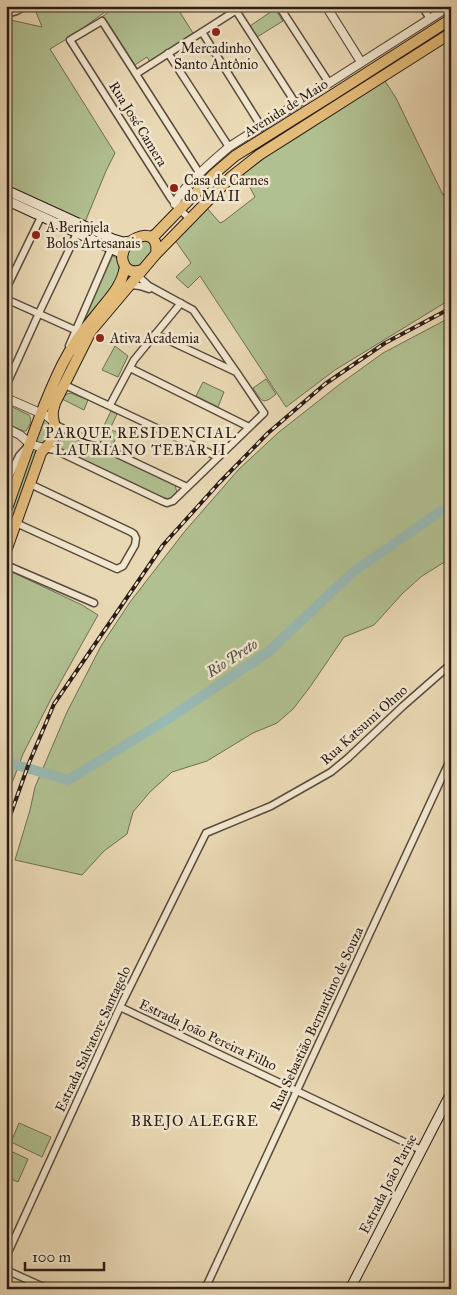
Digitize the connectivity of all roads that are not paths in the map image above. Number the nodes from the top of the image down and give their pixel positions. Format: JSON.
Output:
{"nodes":[{"id":1,"x":24,"y":6,"type":"edge"},
{"id":2,"x":279,"y":6,"type":"edge"},
{"id":3,"x":326,"y":6,"type":"edge"},
{"id":4,"x":422,"y":6,"type":"edge"},
{"id":5,"x":450,"y":6,"type":"edge"},
{"id":6,"x":234,"y":8,"type":"edge"},
{"id":7,"x":6,"y":12,"type":"edge"},
{"id":8,"x":430,"y":19,"type":"junction"},
{"id":9,"x":451,"y":19,"type":"edge"},
{"id":10,"x":202,"y":32,"type":"junction"},
{"id":11,"x":451,"y":33,"type":"edge"},
{"id":12,"x":168,"y":54,"type":"junction"},
{"id":13,"x":361,"y":62,"type":"junction"},
{"id":14,"x":136,"y":74,"type":"junction"},
{"id":15,"x":328,"y":83,"type":"junction"},
{"id":16,"x":338,"y":98,"type":"junction"},
{"id":17,"x":296,"y":104,"type":"junction"},
{"id":18,"x":261,"y":126,"type":"junction"},
{"id":19,"x":228,"y":147,"type":"junction"},
{"id":20,"x":200,"y":174,"type":"junction"},
{"id":21,"x":6,"y":191,"type":"edge"},
{"id":22,"x":6,"y":200,"type":"edge"},
{"id":23,"x":178,"y":207,"type":"junction"},
{"id":24,"x":41,"y":217,"type":"junction"},
{"id":25,"x":189,"y":218,"type":"junction"},
{"id":26,"x":79,"y":229,"type":"junction"},
{"id":27,"x":151,"y":237,"type":"junction"},
{"id":28,"x":131,"y":241,"type":"junction"},
{"id":29,"x":111,"y":249,"type":"junction"},
{"id":30,"x":123,"y":254,"type":"junction"},
{"id":31,"x":156,"y":254,"type":"junction"},
{"id":32,"x":125,"y":267,"type":"junction"},
{"id":33,"x":140,"y":273,"type":"junction"},
{"id":34,"x":131,"y":285,"type":"junction"},
{"id":35,"x":6,"y":289,"type":"edge"},
{"id":36,"x":161,"y":294,"type":"junction"},
{"id":37,"x":6,"y":299,"type":"edge"},
{"id":38,"x":181,"y":304,"type":"junction"},
{"id":39,"x":39,"y":313,"type":"junction"},
{"id":40,"x":75,"y":330,"type":"junction"},
{"id":41,"x":155,"y":334,"type":"junction"},
{"id":42,"x":62,"y":364,"type":"junction"},
{"id":43,"x":130,"y":368,"type":"junction"},
{"id":44,"x":238,"y":373,"type":"junction"},
{"id":45,"x":65,"y":385,"type":"junction"},
{"id":46,"x":6,"y":386,"type":"edge"},
{"id":47,"x":6,"y":398,"type":"edge"},
{"id":48,"x":110,"y":405,"type":"junction"},
{"id":49,"x":41,"y":414,"type":"junction"},
{"id":50,"x":54,"y":422,"type":"junction"},
{"id":51,"x":249,"y":427,"type":"junction"},
{"id":52,"x":6,"y":428,"type":"edge"},
{"id":53,"x":30,"y":444,"type":"junction"},
{"id":54,"x":44,"y":448,"type":"junction"},
{"id":55,"x":218,"y":457,"type":"junction"},
{"id":56,"x":175,"y":481,"type":"junction"},
{"id":57,"x":6,"y":483,"type":"edge"},
{"id":58,"x":30,"y":484,"type":"junction"},
{"id":59,"x":187,"y":487,"type":"junction"},
{"id":60,"x":179,"y":494,"type":"junction"},
{"id":61,"x":6,"y":511,"type":"edge"},
{"id":62,"x":16,"y":523,"type":"junction"},
{"id":63,"x":6,"y":551,"type":"edge"},
{"id":64,"x":6,"y":565,"type":"edge"},
{"id":65,"x":94,"y":603,"type":"dead end"},
{"id":66,"x":451,"y":664,"type":"edge"},
{"id":67,"x":451,"y":758,"type":"edge"},
{"id":68,"x":206,"y":833,"type":"joint"},
{"id":69,"x":120,"y":1007,"type":"junction"},
{"id":70,"x":298,"y":1090,"type":"junction"},
{"id":71,"x":451,"y":1093,"type":"edge"},
{"id":72,"x":421,"y":1150,"type":"junction"},
{"id":73,"x":6,"y":1257,"type":"edge"},
{"id":74,"x":6,"y":1270,"type":"edge"},
{"id":75,"x":48,"y":1289,"type":"edge"},
{"id":76,"x":205,"y":1289,"type":"edge"},
{"id":77,"x":350,"y":1289,"type":"edge"}],
"edges":[{"from":1,"to":7,"type":"street"},
{"from":2,"to":15,"type":"street"},
{"from":3,"to":13,"type":"street"},
{"from":4,"to":8,"type":"street"},
{"from":5,"to":8,"type":"street"},
{"from":6,"to":10,"type":"street"},
{"from":6,"to":17,"type":"street"},
{"from":8,"to":13,"type":"street"},
{"from":9,"to":16,"type":"main road","name":"Avenida de Maio"},
{"from":10,"to":12,"type":"street"},
{"from":10,"to":18,"type":"street"},
{"from":11,"to":16,"type":"main road","name":"Avenida de Maio"},
{"from":12,"to":14,"type":"street"},
{"from":12,"to":19,"type":"street"},
{"from":13,"to":15,"type":"street"},
{"from":14,"to":20,"type":"street"},
{"from":14,"to":23,"type":"street","name":"Rua José Camera"},
{"from":15,"to":17,"type":"street"},
{"from":16,"to":23,"type":"main road","name":"Avenida de Maio"},
{"from":16,"to":25,"type":"main road","name":"Avenida de Maio"},
{"from":17,"to":18,"type":"street"},
{"from":18,"to":19,"type":"street"},
{"from":19,"to":20,"type":"street"},
{"from":20,"to":23,"type":"street"},
{"from":21,"to":26,"type":"main road"},
{"from":22,"to":24,"type":"main road"},
{"from":23,"to":25,"type":"street","name":"Rua José Camera"},
{"from":23,"to":27,"type":"main road","name":"Avenida de Maio"},
{"from":24,"to":26,"type":"main road"},
{"from":24,"to":35,"type":"street"},
{"from":25,"to":31,"type":"main road","name":"Avenida de Maio"},
{"from":26,"to":28,"type":"main road"},
{"from":26,"to":29,"type":"main road"},
{"from":26,"to":39,"type":"street"},
{"from":27,"to":28,"type":"main road"},
{"from":27,"to":31,"type":"main road"},
{"from":28,"to":30,"type":"main road"},
{"from":29,"to":30,"type":"main road"},
{"from":29,"to":40,"type":"street"},
{"from":30,"to":32,"type":"main road"},
{"from":31,"to":33,"type":"main road"},
{"from":32,"to":33,"type":"main road"},
{"from":32,"to":42,"type":"main road"},
{"from":33,"to":34,"type":"main road"},
{"from":33,"to":36,"type":"street"},
{"from":34,"to":36,"type":"street"},
{"from":34,"to":45,"type":"main road"},
{"from":36,"to":38,"type":"street"},
{"from":37,"to":39,"type":"street"},
{"from":38,"to":41,"type":"street"},
{"from":38,"to":44,"type":"street"},
{"from":39,"to":40,"type":"street"},
{"from":39,"to":46,"type":"street"},
{"from":40,"to":42,"type":"street"},
{"from":41,"to":43,"type":"street"},
{"from":41,"to":44,"type":"street"},
{"from":42,"to":49,"type":"main road"},
{"from":43,"to":48,"type":"street"},
{"from":43,"to":51,"type":"street"},
{"from":44,"to":51,"type":"street"},
{"from":45,"to":48,"type":"street"},
{"from":45,"to":50,"type":"main road"},
{"from":47,"to":49,"type":"street"},
{"from":48,"to":55,"type":"street"},
{"from":49,"to":50,"type":"street"},
{"from":49,"to":53,"type":"main road"},
{"from":50,"to":54,"type":"main road"},
{"from":50,"to":56,"type":"street"},
{"from":51,"to":55,"type":"street"},
{"from":52,"to":53,"type":"street"},
{"from":53,"to":54,"type":"street"},
{"from":53,"to":57,"type":"street"},
{"from":53,"to":61,"type":"main road"},
{"from":54,"to":58,"type":"main road"},
{"from":54,"to":60,"type":"street"},
{"from":55,"to":59,"type":"street"},
{"from":56,"to":59,"type":"street"},
{"from":56,"to":60,"type":"street"},
{"from":58,"to":62,"type":"main road"},
{"from":58,"to":62,"type":"street"},
{"from":59,"to":60,"type":"street"},
{"from":62,"to":63,"type":"main road"},
{"from":64,"to":65,"type":"street"},
{"from":66,"to":68,"type":"street","name":"Rua Katsumi Ohno"},
{"from":67,"to":70,"type":"street","name":"Rua Sebastião Bernardino de Souza"},
{"from":68,"to":69,"type":"street","name":"Estrada Salvatore Santagelo"},
{"from":69,"to":70,"type":"street","name":"Estrada João Pereira Filho"},
{"from":69,"to":73,"type":"street","name":"Estrada Salvatore Santagelo"},
{"from":70,"to":72,"type":"street","name":"Estrada João Pereira Filho"},
{"from":70,"to":76,"type":"street","name":"Rua Sebastião Bernardino de Souza"},
{"from":71,"to":72,"type":"main road","name":"Estrada João Parise"},
{"from":72,"to":77,"type":"main road","name":"Estrada João Parise"},
{"from":74,"to":75,"type":"street"}]}
